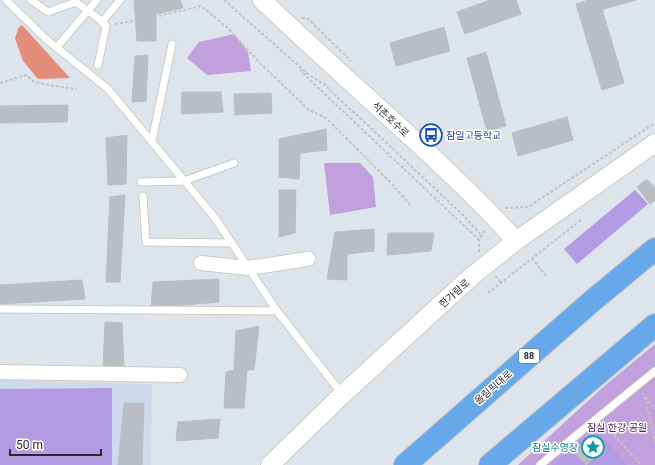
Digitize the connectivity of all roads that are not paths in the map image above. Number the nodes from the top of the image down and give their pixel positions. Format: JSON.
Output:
{"nodes":[{"id":1,"x":6,"y":0,"type":"edge"},
{"id":2,"x":31,"y":0,"type":"edge"},
{"id":3,"x":97,"y":0,"type":"edge"},
{"id":4,"x":120,"y":0,"type":"edge"},
{"id":5,"x":262,"y":0,"type":"edge"},
{"id":6,"x":77,"y":1,"type":"edge"},
{"id":7,"x":88,"y":11,"type":"junction"},
{"id":8,"x":104,"y":24,"type":"junction"},
{"id":9,"x":172,"y":44,"type":"dead end"},
{"id":10,"x":57,"y":47,"type":"junction"},
{"id":11,"x":98,"y":65,"type":"dead end"},
{"id":12,"x":152,"y":141,"type":"junction"},
{"id":13,"x":655,"y":143,"type":"edge"},
{"id":14,"x":234,"y":163,"type":"dead end"},
{"id":15,"x":184,"y":181,"type":"junction"},
{"id":16,"x":141,"y":182,"type":"dead end"},
{"id":17,"x":143,"y":196,"type":"dead end"},
{"id":18,"x":516,"y":242,"type":"junction"},
{"id":19,"x":231,"y":243,"type":"junction"},
{"id":20,"x":655,"y":249,"type":"edge"},
{"id":21,"x":308,"y":259,"type":"dead end"},
{"id":22,"x":201,"y":263,"type":"dead end"},
{"id":23,"x":248,"y":268,"type":"junction"},
{"id":24,"x":0,"y":309,"type":"edge"},
{"id":25,"x":277,"y":311,"type":"junction"},
{"id":26,"x":655,"y":325,"type":"edge"},
{"id":27,"x":655,"y":371,"type":"edge"},
{"id":28,"x":0,"y":372,"type":"edge"},
{"id":29,"x":180,"y":374,"type":"dead end"},
{"id":30,"x":342,"y":395,"type":"junction"},
{"id":31,"x":270,"y":465,"type":"edge"},
{"id":32,"x":405,"y":465,"type":"edge"},
{"id":33,"x":490,"y":465,"type":"edge"},
{"id":34,"x":540,"y":465,"type":"edge"}],
"edges":[{"from":1,"to":10,"type":"lane"},
{"from":2,"to":6,"type":"lane"},
{"from":3,"to":7,"type":"lane"},
{"from":4,"to":8,"type":"lane"},
{"from":5,"to":18,"type":"street","name":"석촌호수로"},
{"from":6,"to":7,"type":"lane"},
{"from":7,"to":8,"type":"lane"},
{"from":7,"to":10,"type":"lane"},
{"from":8,"to":11,"type":"lane"},
{"from":9,"to":12,"type":"lane"},
{"from":10,"to":12,"type":"lane"},
{"from":12,"to":15,"type":"lane"},
{"from":13,"to":18,"type":"street","name":"한가람로"},
{"from":14,"to":15,"type":"lane"},
{"from":15,"to":16,"type":"lane"},
{"from":15,"to":19,"type":"lane"},
{"from":17,"to":19,"type":"lane"},
{"from":18,"to":30,"type":"street","name":"한가람로"},
{"from":19,"to":23,"type":"lane"},
{"from":20,"to":32,"type":"highway","name":"올림픽대로","number":"88"},
{"from":21,"to":23,"type":"street"},
{"from":22,"to":23,"type":"street"},
{"from":23,"to":25,"type":"lane"},
{"from":24,"to":25,"type":"lane"},
{"from":25,"to":30,"type":"lane"},
{"from":26,"to":33,"type":"highway"},
{"from":27,"to":34,"type":"lane"},
{"from":28,"to":29,"type":"street"},
{"from":30,"to":31,"type":"street","name":"한가람로"}]}
